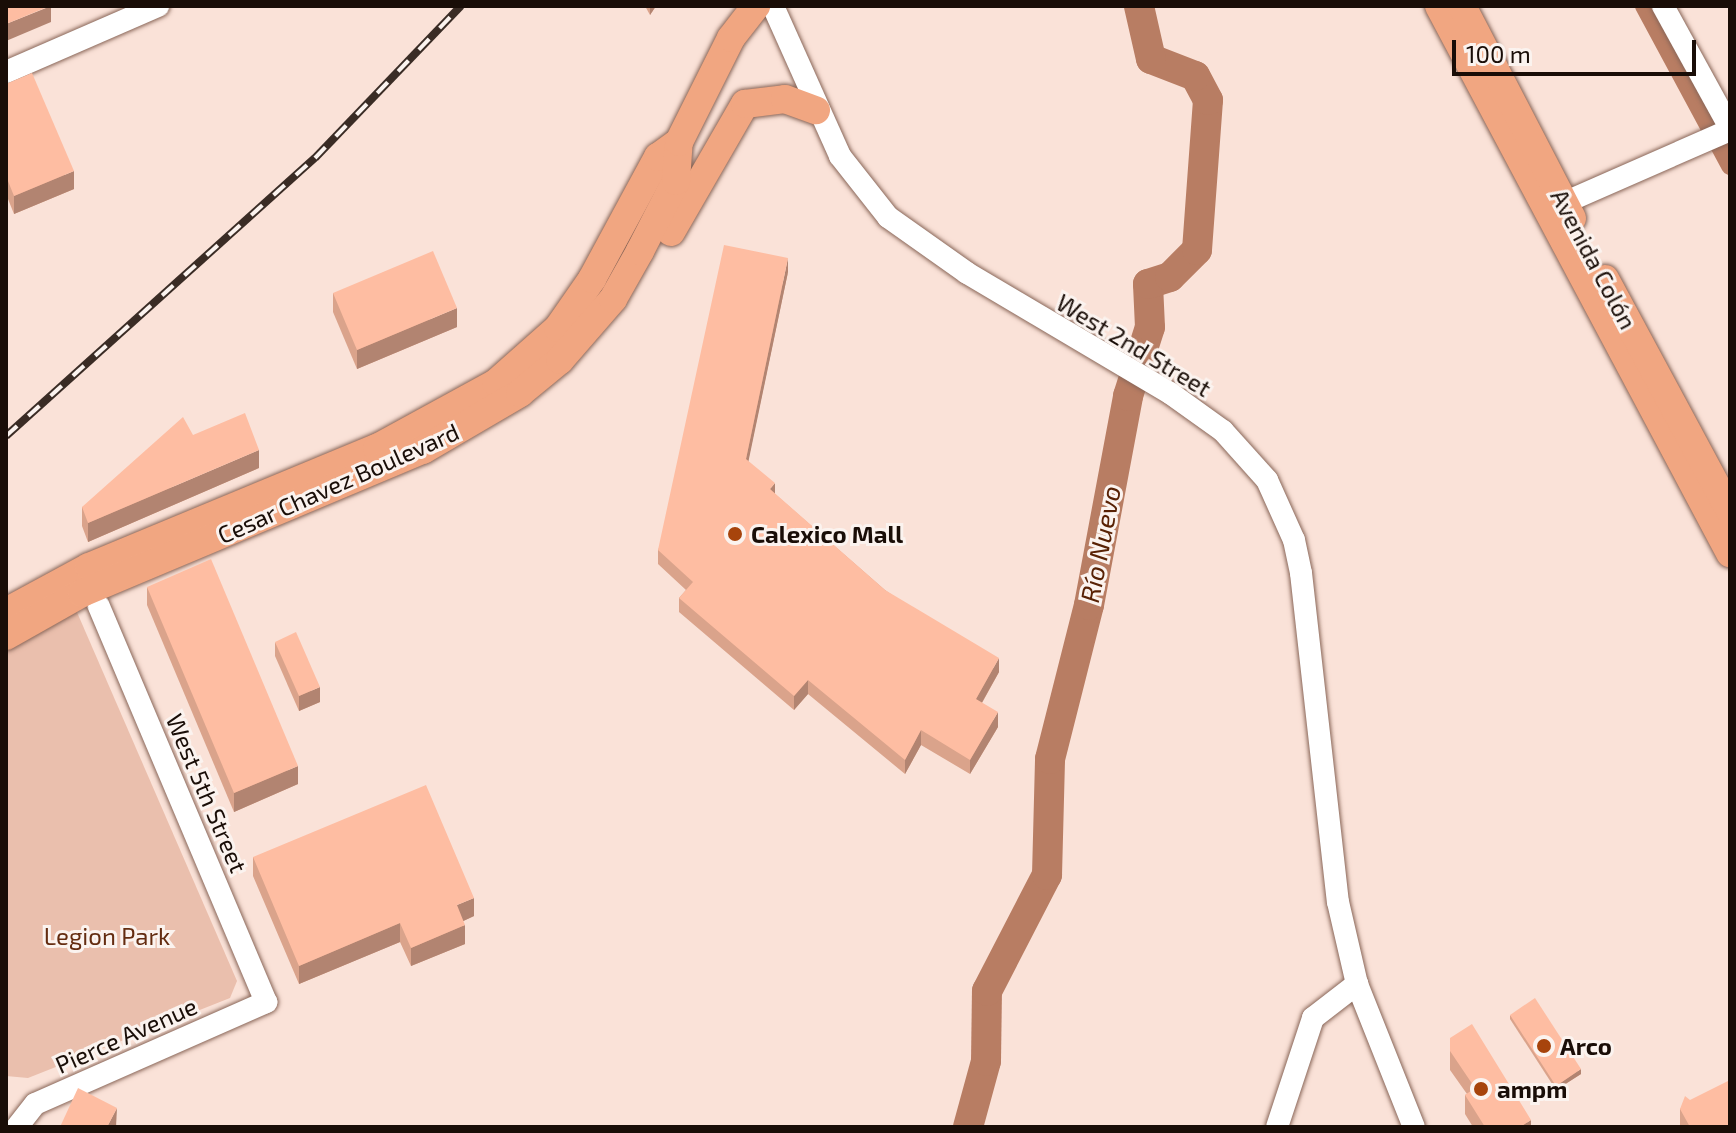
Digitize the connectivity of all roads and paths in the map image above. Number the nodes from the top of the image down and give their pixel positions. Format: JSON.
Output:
{"nodes":[{"id":1,"x":157,"y":6,"type":"edge"},
{"id":2,"x":756,"y":6,"type":"edge"},
{"id":3,"x":773,"y":6,"type":"edge"},
{"id":4,"x":1439,"y":6,"type":"edge"},
{"id":5,"x":1462,"y":6,"type":"edge"},
{"id":6,"x":1663,"y":6,"type":"edge"},
{"id":7,"x":6,"y":72,"type":"edge"},
{"id":8,"x":816,"y":110,"type":"junction"},
{"id":9,"x":1730,"y":129,"type":"edge"},
{"id":10,"x":679,"y":142,"type":"junction"},
{"id":11,"x":1554,"y":207,"type":"junction"},
{"id":12,"x":1730,"y":511,"type":"edge"},
{"id":13,"x":1730,"y":553,"type":"edge"},
{"id":14,"x":99,"y":606,"type":"junction"},
{"id":15,"x":6,"y":612,"type":"edge"},
{"id":16,"x":6,"y":636,"type":"edge"},
{"id":17,"x":6,"y":657,"type":"edge"},
{"id":18,"x":1357,"y":984,"type":"junction"},
{"id":19,"x":266,"y":1002,"type":"joint"},
{"id":20,"x":17,"y":1127,"type":"edge"},
{"id":21,"x":1277,"y":1127,"type":"edge"},
{"id":22,"x":1414,"y":1127,"type":"edge"}],
"edges":[{"from":1,"to":7,"type":"street"},
{"from":2,"to":10,"type":"main road","name":"Cesar Chavez Boulevard"},
{"from":3,"to":8,"type":"street","name":"West 2nd Street"},
{"from":4,"to":11,"type":"main road","name":"Avenida Colón"},
{"from":5,"to":11,"type":"main road","name":"Avenida Colón"},
{"from":6,"to":9,"type":"street"},
{"from":8,"to":14,"type":"main road"},
{"from":8,"to":18,"type":"street","name":"West 2nd Street"},
{"from":9,"to":11,"type":"street"},
{"from":10,"to":15,"type":"main road","name":"Cesar Chavez Boulevard"},
{"from":10,"to":16,"type":"main road","name":"Cesar Chavez Boulevard"},
{"from":11,"to":12,"type":"main road","name":"Avenida Colón"},
{"from":11,"to":13,"type":"main road"},
{"from":14,"to":17,"type":"main road"},
{"from":14,"to":19,"type":"street","name":"West 5th Street"},
{"from":18,"to":21,"type":"street"},
{"from":18,"to":22,"type":"street","name":"West 2nd Street"},
{"from":19,"to":20,"type":"street","name":"Pierce Avenue"}]}
